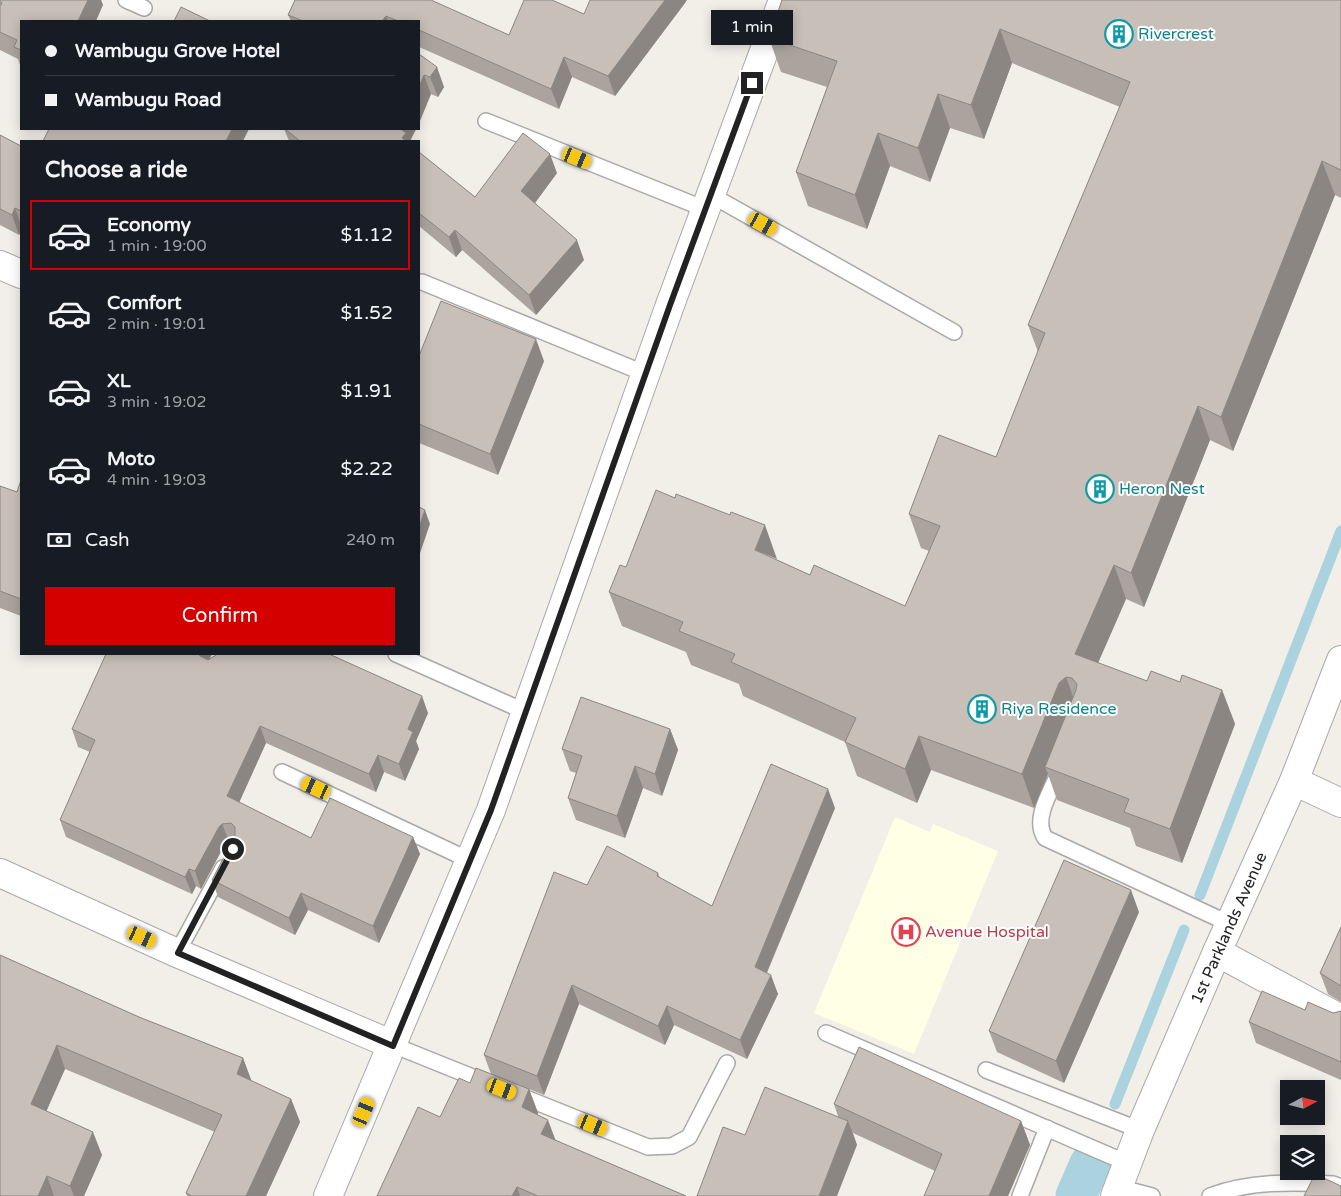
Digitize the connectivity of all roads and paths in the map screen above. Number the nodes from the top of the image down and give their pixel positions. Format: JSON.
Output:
{"nodes":[{"id":1,"x":126,"y":0,"type":"edge"},
{"id":2,"x":783,"y":0,"type":"edge"},
{"id":3,"x":144,"y":8,"type":"dead end"},
{"id":4,"x":486,"y":121,"type":"dead end"},
{"id":5,"x":708,"y":202,"type":"junction"},
{"id":6,"x":0,"y":265,"type":"edge"},
{"id":7,"x":20,"y":274,"type":"edge"},
{"id":8,"x":422,"y":282,"type":"dead end"},
{"id":9,"x":954,"y":332,"type":"dead end"},
{"id":10,"x":646,"y":374,"type":"junction"},
{"id":11,"x":398,"y":655,"type":"edge"},
{"id":12,"x":1341,"y":660,"type":"edge"},
{"id":13,"x":526,"y":712,"type":"junction"},
{"id":14,"x":1065,"y":757,"type":"edge"},
{"id":15,"x":282,"y":772,"type":"dead end"},
{"id":16,"x":1294,"y":781,"type":"junction"},
{"id":17,"x":1341,"y":802,"type":"edge"},
{"id":18,"x":228,"y":858,"type":"edge"},
{"id":19,"x":469,"y":860,"type":"junction"},
{"id":20,"x":0,"y":873,"type":"edge"},
{"id":21,"x":1230,"y":924,"type":"junction"},
{"id":22,"x":1217,"y":952,"type":"junction"},
{"id":23,"x":178,"y":953,"type":"junction"},
{"id":24,"x":1341,"y":1019,"type":"edge"},
{"id":25,"x":826,"y":1033,"type":"dead end"},
{"id":26,"x":393,"y":1046,"type":"junction"},
{"id":27,"x":726,"y":1063,"type":"dead end"},
{"id":28,"x":986,"y":1070,"type":"dead end"},
{"id":29,"x":1047,"y":1128,"type":"junction"},
{"id":30,"x":1140,"y":1130,"type":"junction"},
{"id":31,"x":1120,"y":1182,"type":"edge"},
{"id":32,"x":1341,"y":1187,"type":"edge"},
{"id":33,"x":1269,"y":1190,"type":"edge"},
{"id":34,"x":328,"y":1196,"type":"edge"},
{"id":35,"x":1020,"y":1196,"type":"edge"},
{"id":36,"x":1152,"y":1196,"type":"edge"},
{"id":37,"x":1210,"y":1196,"type":"edge"}],
"edges":[{"from":1,"to":3,"type":"lane"},
{"from":2,"to":5,"type":"street"},
{"from":4,"to":5,"type":"lane"},
{"from":5,"to":9,"type":"lane"},
{"from":5,"to":10,"type":"street"},
{"from":6,"to":7,"type":"street"},
{"from":8,"to":10,"type":"lane"},
{"from":10,"to":13,"type":"street"},
{"from":11,"to":13,"type":"lane"},
{"from":12,"to":16,"type":"street","name":"1st Parklands Avenue"},
{"from":13,"to":19,"type":"street"},
{"from":14,"to":21,"type":"lane"},
{"from":15,"to":19,"type":"lane"},
{"from":16,"to":17,"type":"street"},
{"from":16,"to":21,"type":"street","name":"1st Parklands Avenue"},
{"from":18,"to":23,"type":"lane"},
{"from":19,"to":26,"type":"street"},
{"from":20,"to":23,"type":"street"},
{"from":21,"to":22,"type":"street","name":"1st Parklands Avenue"},
{"from":22,"to":24,"type":"street"},
{"from":22,"to":30,"type":"street","name":"1st Parklands Avenue"},
{"from":23,"to":26,"type":"street"},
{"from":25,"to":29,"type":"lane"},
{"from":26,"to":27,"type":"lane"},
{"from":26,"to":34,"type":"street"},
{"from":28,"to":30,"type":"lane"},
{"from":29,"to":31,"type":"lane"},
{"from":29,"to":35,"type":"lane"},
{"from":30,"to":31,"type":"street","name":"1st Parklands Avenue"},
{"from":31,"to":36,"type":"lane"},
{"from":32,"to":33,"type":"lane"},
{"from":33,"to":37,"type":"lane"}]}
